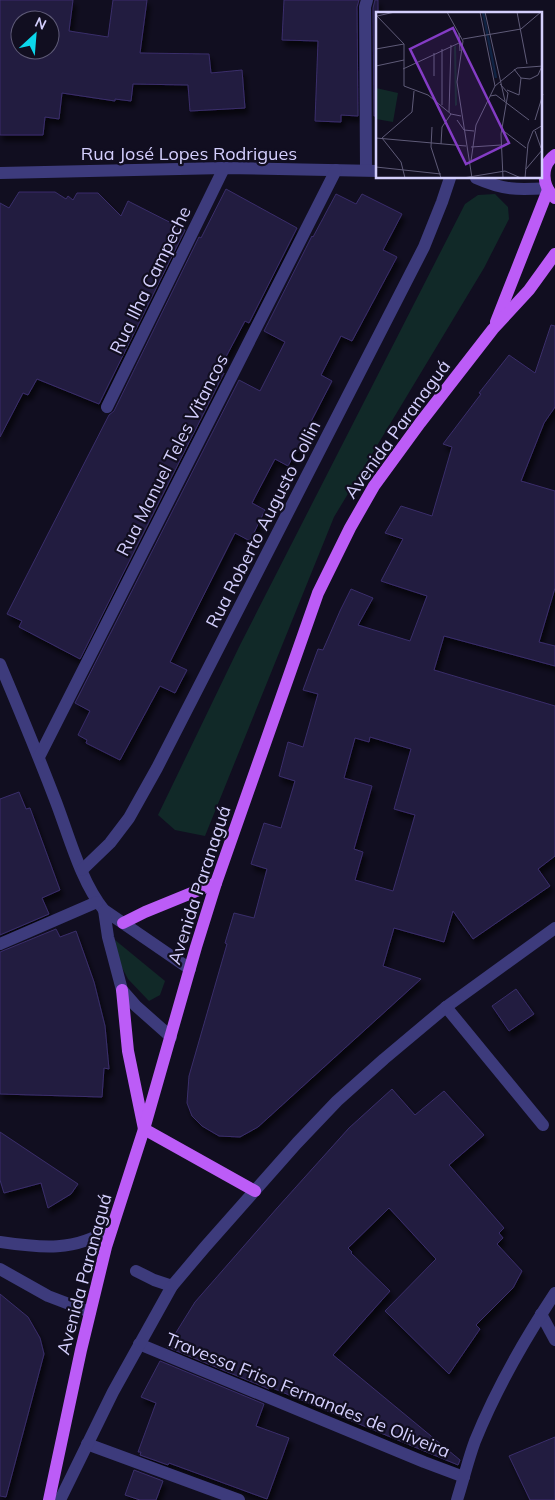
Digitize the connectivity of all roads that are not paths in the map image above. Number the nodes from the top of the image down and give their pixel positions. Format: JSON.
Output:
{"nodes":[{"id":1,"x":367,"y":0,"type":"edge"},
{"id":2,"x":551,"y":156,"type":"edge"},
{"id":3,"x":224,"y":168,"type":"junction"},
{"id":4,"x":336,"y":170,"type":"junction"},
{"id":5,"x":372,"y":170,"type":"edge"},
{"id":6,"x":0,"y":173,"type":"edge"},
{"id":7,"x":450,"y":179,"type":"edge"},
{"id":8,"x":479,"y":179,"type":"edge"},
{"id":9,"x":550,"y":192,"type":"edge"},
{"id":10,"x":555,"y":254,"type":"edge"},
{"id":11,"x":493,"y":329,"type":"junction"},
{"id":12,"x":107,"y":407,"type":"dead end"},
{"id":13,"x":0,"y":664,"type":"edge"},
{"id":14,"x":39,"y":757,"type":"junction"},
{"id":15,"x":82,"y":870,"type":"junction"},
{"id":16,"x":216,"y":883,"type":"junction"},
{"id":17,"x":101,"y":906,"type":"junction"},
{"id":18,"x":123,"y":923,"type":"junction"},
{"id":19,"x":555,"y":928,"type":"edge"},
{"id":20,"x":0,"y":944,"type":"edge"},
{"id":21,"x":190,"y":969,"type":"junction"},
{"id":22,"x":122,"y":990,"type":"junction"},
{"id":23,"x":446,"y":1007,"type":"junction"},
{"id":24,"x":171,"y":1037,"type":"junction"},
{"id":25,"x":544,"y":1125,"type":"dead end"},
{"id":26,"x":144,"y":1129,"type":"junction"},
{"id":27,"x":255,"y":1191,"type":"junction"},
{"id":28,"x":111,"y":1228,"type":"junction"},
{"id":29,"x":0,"y":1242,"type":"edge"},
{"id":30,"x":0,"y":1269,"type":"edge"},
{"id":31,"x":136,"y":1271,"type":"dead end"},
{"id":32,"x":172,"y":1286,"type":"junction"},
{"id":33,"x":555,"y":1293,"type":"edge"},
{"id":34,"x":90,"y":1312,"type":"junction"},
{"id":35,"x":541,"y":1314,"type":"junction"},
{"id":36,"x":555,"y":1340,"type":"edge"},
{"id":37,"x":139,"y":1344,"type":"junction"},
{"id":38,"x":87,"y":1444,"type":"junction"},
{"id":39,"x":464,"y":1477,"type":"junction"},
{"id":40,"x":49,"y":1500,"type":"edge"},
{"id":41,"x":60,"y":1500,"type":"edge"},
{"id":42,"x":239,"y":1500,"type":"edge"},
{"id":43,"x":457,"y":1500,"type":"edge"}],
"edges":[{"from":1,"to":5,"type":"street"},
{"from":2,"to":9,"type":"main road"},
{"from":3,"to":4,"type":"street","name":"Rua José Lopes Rodrigues"},
{"from":3,"to":6,"type":"street","name":"Rua José Lopes Rodrigues"},
{"from":3,"to":12,"type":"street","name":"Rua Ilha Campeche"},
{"from":4,"to":5,"type":"street","name":"Rua José Lopes Rodrigues"},
{"from":4,"to":14,"type":"street","name":"Rua Manuel Teles Vitancos"},
{"from":7,"to":15,"type":"street","name":"Rua Roberto Augusto Collin"},
{"from":8,"to":9,"type":"street"},
{"from":9,"to":11,"type":"main road","name":"Avenida Paranaguá"},
{"from":10,"to":11,"type":"main road","name":"Avenida Paranaguá"},
{"from":11,"to":16,"type":"main road","name":"Avenida Paranaguá"},
{"from":13,"to":14,"type":"street"},
{"from":14,"to":15,"type":"street"},
{"from":15,"to":17,"type":"street"},
{"from":16,"to":18,"type":"main road"},
{"from":16,"to":21,"type":"main road","name":"Avenida Paranaguá"},
{"from":17,"to":18,"type":"street"},
{"from":17,"to":20,"type":"street"},
{"from":17,"to":22,"type":"street"},
{"from":18,"to":21,"type":"street"},
{"from":19,"to":23,"type":"street"},
{"from":21,"to":24,"type":"main road","name":"Avenida Paranaguá"},
{"from":22,"to":24,"type":"street"},
{"from":22,"to":26,"type":"main road"},
{"from":23,"to":25,"type":"street"},
{"from":23,"to":27,"type":"street"},
{"from":24,"to":26,"type":"main road","name":"Avenida Paranaguá"},
{"from":26,"to":27,"type":"main road"},
{"from":26,"to":28,"type":"main road","name":"Avenida Paranaguá"},
{"from":27,"to":32,"type":"street"},
{"from":28,"to":29,"type":"street"},
{"from":28,"to":34,"type":"main road","name":"Avenida Paranaguá"},
{"from":30,"to":34,"type":"street"},
{"from":31,"to":32,"type":"street"},
{"from":32,"to":37,"type":"street"},
{"from":33,"to":35,"type":"street"},
{"from":34,"to":40,"type":"main road","name":"Avenida Paranaguá"},
{"from":35,"to":36,"type":"street"},
{"from":35,"to":39,"type":"street"},
{"from":37,"to":38,"type":"street"},
{"from":37,"to":39,"type":"street","name":"Travessa Friso Fernandes de Oliveira"},
{"from":38,"to":41,"type":"street"},
{"from":38,"to":42,"type":"street"},
{"from":39,"to":43,"type":"street"}]}
